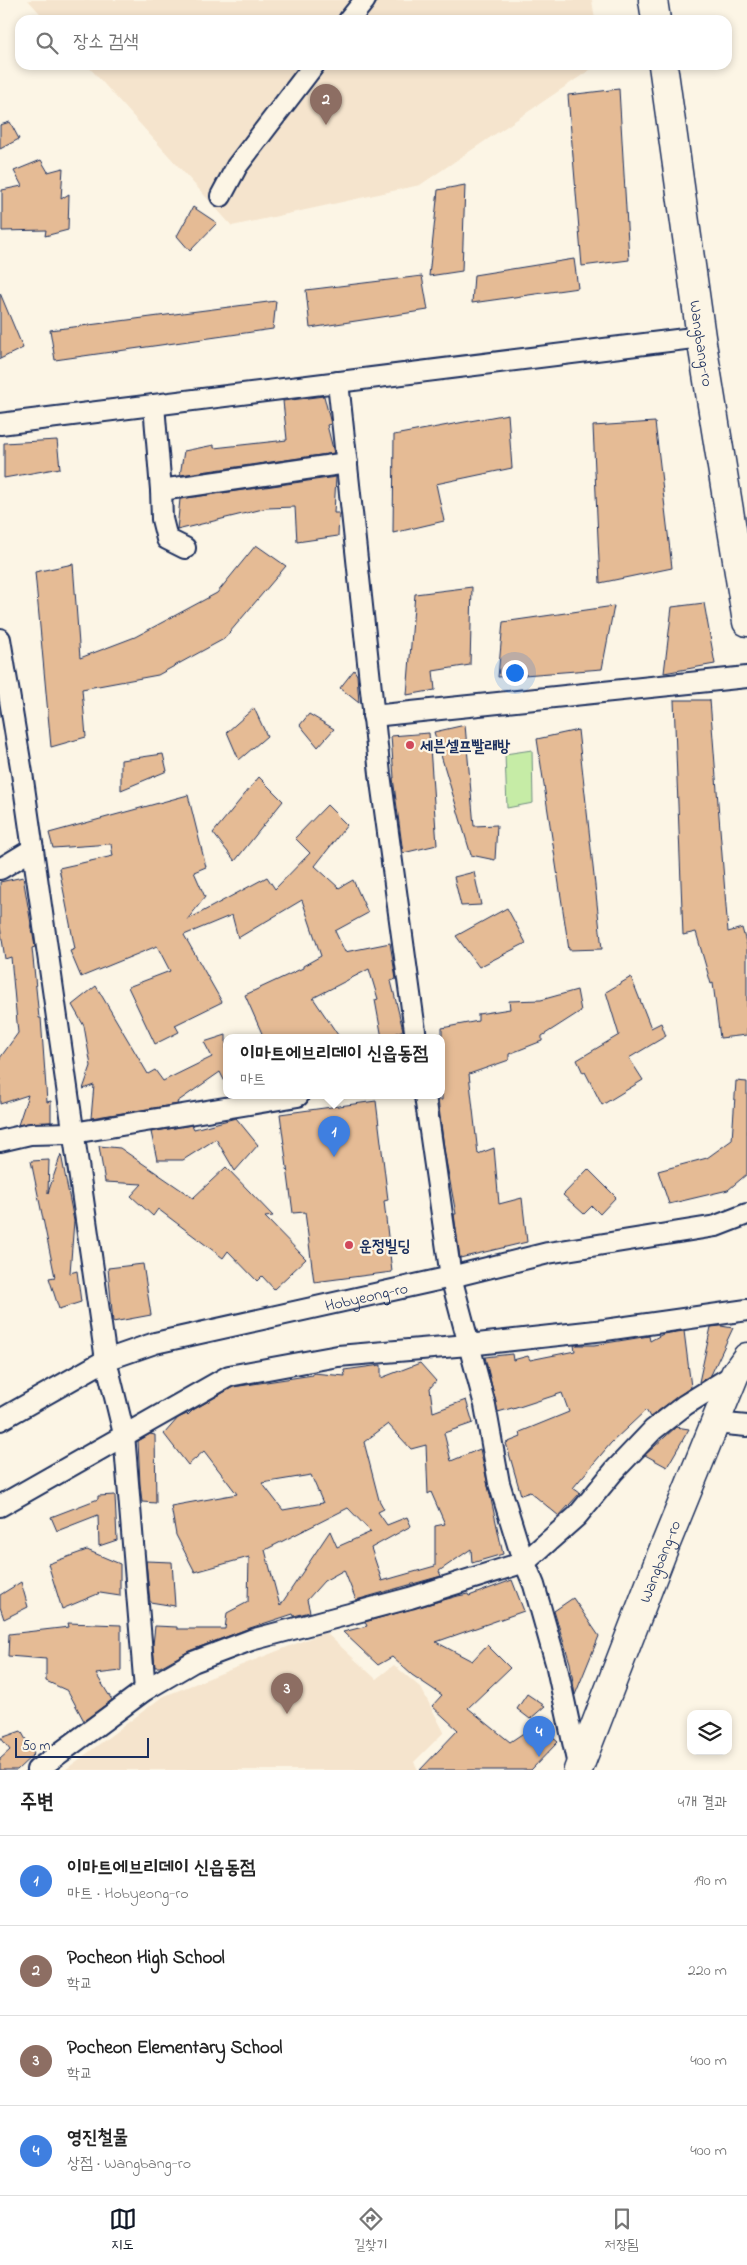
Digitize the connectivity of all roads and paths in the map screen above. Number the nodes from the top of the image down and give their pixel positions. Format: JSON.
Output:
{"nodes":[{"id":1,"x":365,"y":0,"type":"edge"},
{"id":2,"x":653,"y":0,"type":"edge"},
{"id":3,"x":353,"y":15,"type":"edge"},
{"id":4,"x":655,"y":15,"type":"edge"},
{"id":5,"x":310,"y":70,"type":"edge"},
{"id":6,"x":664,"y":70,"type":"edge"},
{"id":7,"x":221,"y":196,"type":"dead end"},
{"id":8,"x":701,"y":337,"type":"junction"},
{"id":9,"x":338,"y":382,"type":"junction"},
{"id":10,"x":154,"y":405,"type":"junction"},
{"id":11,"x":0,"y":424,"type":"edge"},
{"id":12,"x":347,"y":463,"type":"junction"},
{"id":13,"x":161,"y":490,"type":"junction"},
{"id":14,"x":185,"y":548,"type":"dead end"},
{"id":15,"x":747,"y":622,"type":"edge"},
{"id":16,"x":0,"y":639,"type":"edge"},
{"id":17,"x":747,"y":676,"type":"edge"},
{"id":18,"x":373,"y":716,"type":"junction"},
{"id":19,"x":33,"y":849,"type":"junction"},
{"id":20,"x":0,"y":870,"type":"edge"},
{"id":21,"x":415,"y":1034,"type":"edge"},
{"id":22,"x":280,"y":1099,"type":"edge"},
{"id":23,"x":425,"y":1099,"type":"edge"},
{"id":24,"x":73,"y":1133,"type":"junction"},
{"id":25,"x":0,"y":1141,"type":"edge"},
{"id":26,"x":747,"y":1214,"type":"edge"},
{"id":27,"x":451,"y":1277,"type":"junction"},
{"id":28,"x":747,"y":1310,"type":"edge"},
{"id":29,"x":468,"y":1345,"type":"junction"},
{"id":30,"x":106,"y":1360,"type":"junction"},
{"id":31,"x":741,"y":1365,"type":"edge"},
{"id":32,"x":0,"y":1420,"type":"edge"},
{"id":33,"x":715,"y":1423,"type":"junction"},
{"id":34,"x":747,"y":1426,"type":"edge"},
{"id":35,"x":124,"y":1434,"type":"junction"},
{"id":36,"x":0,"y":1506,"type":"edge"},
{"id":37,"x":525,"y":1562,"type":"junction"},
{"id":38,"x":145,"y":1690,"type":"junction"},
{"id":39,"x":36,"y":1770,"type":"edge"},
{"id":40,"x":579,"y":1770,"type":"edge"}],
"edges":[{"from":1,"to":3,"type":"street"},
{"from":2,"to":4,"type":"main road"},
{"from":5,"to":7,"type":"street"},
{"from":6,"to":8,"type":"main road","name":"Wangbang-ro"},
{"from":8,"to":9,"type":"street"},
{"from":8,"to":15,"type":"main road","name":"Wangbang-ro"},
{"from":9,"to":10,"type":"street"},
{"from":9,"to":12,"type":"street"},
{"from":10,"to":11,"type":"street"},
{"from":10,"to":13,"type":"street"},
{"from":12,"to":13,"type":"street"},
{"from":12,"to":18,"type":"street"},
{"from":13,"to":14,"type":"street"},
{"from":16,"to":19,"type":"street"},
{"from":17,"to":18,"type":"street"},
{"from":18,"to":21,"type":"street"},
{"from":19,"to":20,"type":"street"},
{"from":19,"to":24,"type":"street"},
{"from":22,"to":24,"type":"street"},
{"from":23,"to":27,"type":"street"},
{"from":24,"to":25,"type":"street"},
{"from":24,"to":30,"type":"street"},
{"from":26,"to":27,"type":"street","name":"Hobyeong-ro"},
{"from":27,"to":29,"type":"street"},
{"from":27,"to":30,"type":"street","name":"Hobyeong-ro"},
{"from":28,"to":29,"type":"street"},
{"from":29,"to":35,"type":"street"},
{"from":29,"to":37,"type":"street"},
{"from":30,"to":32,"type":"street","name":"Hobyeong-ro"},
{"from":30,"to":35,"type":"street"},
{"from":31,"to":33,"type":"main road","name":"Wangbang-ro"},
{"from":31,"to":37,"type":"street"},
{"from":33,"to":34,"type":"street"},
{"from":33,"to":40,"type":"main road","name":"Wangbang-ro"},
{"from":35,"to":36,"type":"street"},
{"from":35,"to":38,"type":"street"},
{"from":37,"to":38,"type":"street"},
{"from":37,"to":40,"type":"street"},
{"from":38,"to":39,"type":"street"}]}
